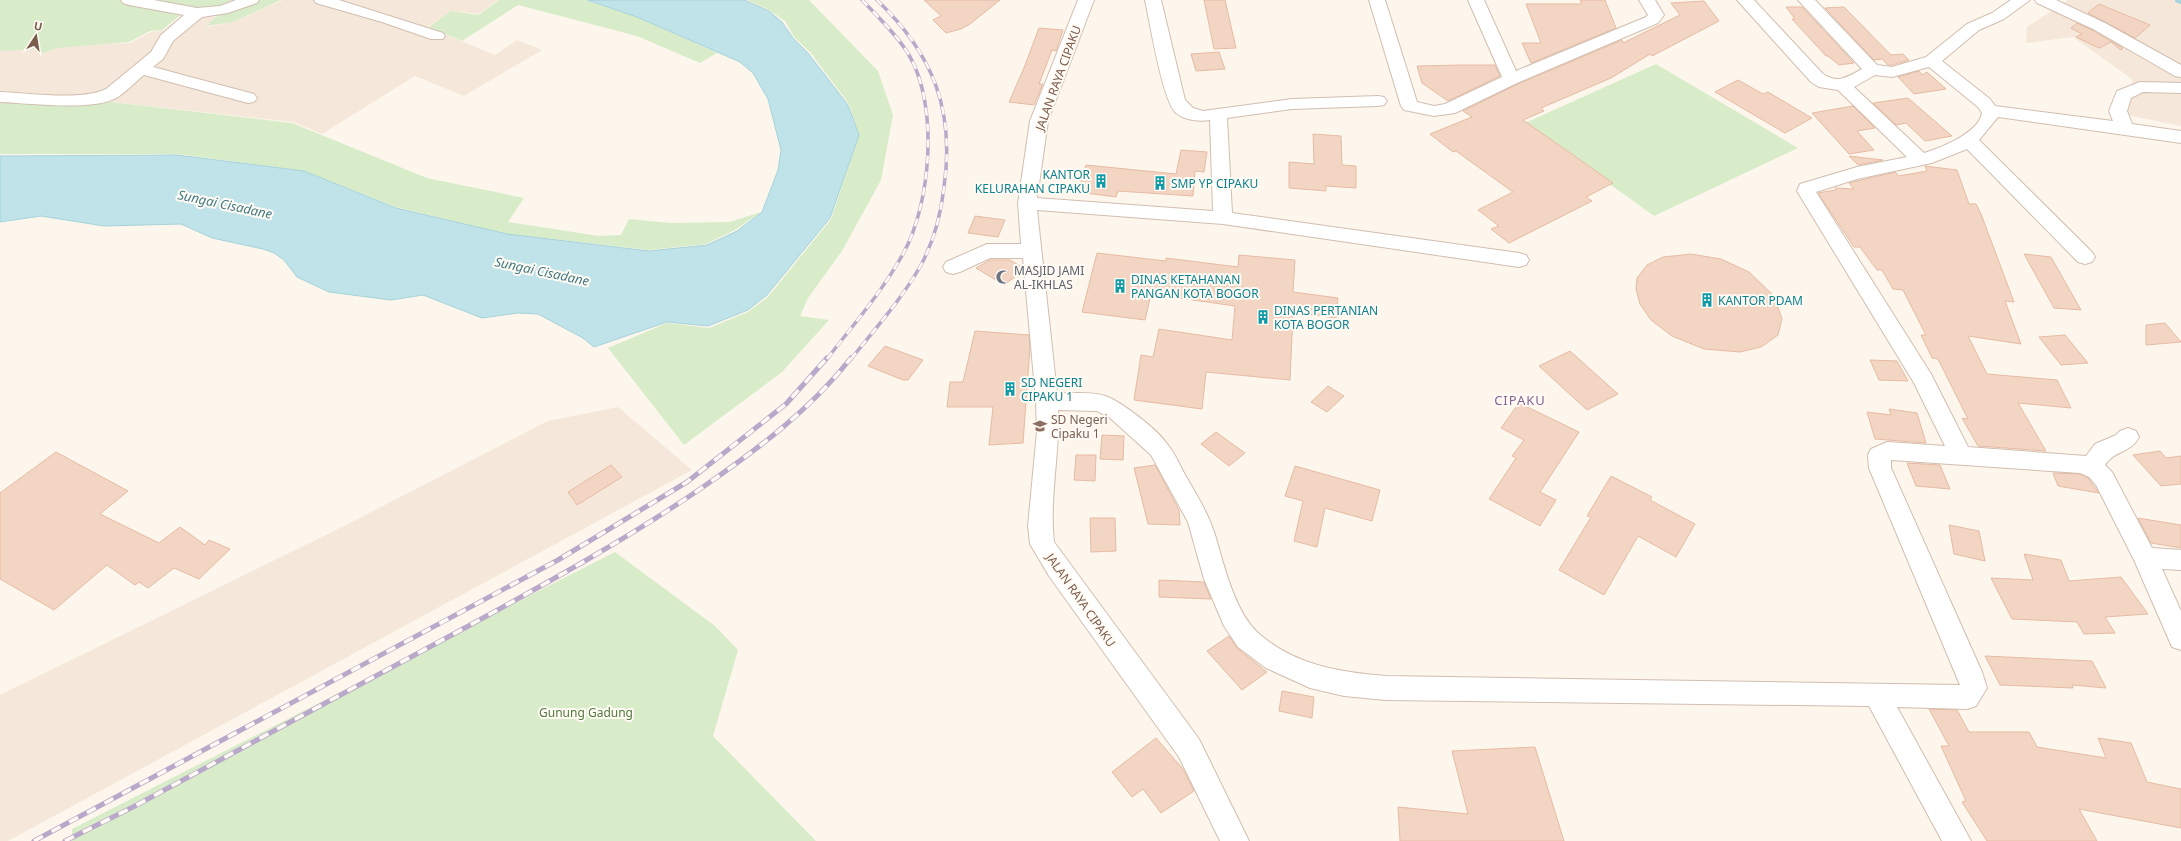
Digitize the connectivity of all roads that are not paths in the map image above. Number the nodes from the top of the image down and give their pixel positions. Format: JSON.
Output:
{"nodes":[{"id":1,"x":129,"y":0,"type":"edge"},
{"id":2,"x":251,"y":0,"type":"edge"},
{"id":3,"x":322,"y":0,"type":"edge"},
{"id":4,"x":1086,"y":0,"type":"edge"},
{"id":5,"x":1153,"y":0,"type":"edge"},
{"id":6,"x":1377,"y":0,"type":"edge"},
{"id":7,"x":1476,"y":0,"type":"edge"},
{"id":8,"x":1647,"y":0,"type":"edge"},
{"id":9,"x":1746,"y":0,"type":"edge"},
{"id":10,"x":1806,"y":0,"type":"edge"},
{"id":11,"x":2022,"y":0,"type":"edge"},
{"id":12,"x":2042,"y":0,"type":"edge"},
{"id":13,"x":197,"y":13,"type":"junction"},
{"id":14,"x":437,"y":36,"type":"dead end"},
{"id":15,"x":1932,"y":61,"type":"junction"},
{"id":16,"x":141,"y":69,"type":"junction"},
{"id":17,"x":1872,"y":70,"type":"junction"},
{"id":18,"x":2181,"y":72,"type":"edge"},
{"id":19,"x":1511,"y":79,"type":"junction"},
{"id":20,"x":1843,"y":86,"type":"junction"},
{"id":21,"x":2181,"y":88,"type":"edge"},
{"id":22,"x":0,"y":97,"type":"edge"},
{"id":23,"x":248,"y":98,"type":"dead end"},
{"id":24,"x":1378,"y":101,"type":"dead end"},
{"id":25,"x":1990,"y":111,"type":"junction"},
{"id":26,"x":1218,"y":114,"type":"junction"},
{"id":27,"x":2125,"y":128,"type":"junction"},
{"id":28,"x":2181,"y":137,"type":"edge"},
{"id":29,"x":1969,"y":141,"type":"junction"},
{"id":30,"x":1919,"y":159,"type":"junction"},
{"id":31,"x":1027,"y":203,"type":"junction"},
{"id":32,"x":1223,"y":218,"type":"junction"},
{"id":33,"x":1031,"y":251,"type":"junction"},
{"id":34,"x":2085,"y":257,"type":"dead end"},
{"id":35,"x":1519,"y":260,"type":"dead end"},
{"id":36,"x":953,"y":267,"type":"dead end"},
{"id":37,"x":1048,"y":401,"type":"junction"},
{"id":38,"x":2128,"y":437,"type":"dead end"},
{"id":39,"x":1961,"y":455,"type":"junction"},
{"id":40,"x":2092,"y":467,"type":"junction"},
{"id":41,"x":2145,"y":558,"type":"junction"},
{"id":42,"x":2181,"y":560,"type":"edge"},
{"id":43,"x":2181,"y":639,"type":"edge"},
{"id":44,"x":1876,"y":694,"type":"junction"},
{"id":45,"x":1235,"y":841,"type":"edge"},
{"id":46,"x":1957,"y":841,"type":"edge"}],
"edges":[{"from":1,"to":13,"type":"street"},
{"from":2,"to":13,"type":"street"},
{"from":3,"to":14,"type":"street"},
{"from":4,"to":31,"type":"street","name":"JALAN RAYA CIPAKU"},
{"from":5,"to":26,"type":"street"},
{"from":6,"to":19,"type":"street"},
{"from":7,"to":19,"type":"street"},
{"from":8,"to":19,"type":"street"},
{"from":9,"to":20,"type":"street"},
{"from":10,"to":17,"type":"street"},
{"from":11,"to":15,"type":"street"},
{"from":12,"to":18,"type":"street"},
{"from":13,"to":16,"type":"street"},
{"from":15,"to":17,"type":"street"},
{"from":15,"to":25,"type":"street"},
{"from":16,"to":22,"type":"street"},
{"from":16,"to":23,"type":"street"},
{"from":17,"to":20,"type":"street"},
{"from":20,"to":30,"type":"street"},
{"from":21,"to":27,"type":"street"},
{"from":24,"to":26,"type":"street"},
{"from":25,"to":27,"type":"street"},
{"from":25,"to":29,"type":"street"},
{"from":26,"to":32,"type":"street"},
{"from":27,"to":28,"type":"street"},
{"from":29,"to":30,"type":"street"},
{"from":29,"to":34,"type":"street"},
{"from":30,"to":39,"type":"street"},
{"from":31,"to":32,"type":"street"},
{"from":31,"to":33,"type":"street","name":"JALAN RAYA CIPAKU"},
{"from":32,"to":35,"type":"street"},
{"from":33,"to":36,"type":"street"},
{"from":33,"to":37,"type":"street","name":"JALAN RAYA CIPAKU"},
{"from":37,"to":44,"type":"street"},
{"from":37,"to":45,"type":"street","name":"JALAN RAYA CIPAKU"},
{"from":38,"to":40,"type":"street"},
{"from":39,"to":40,"type":"street"},
{"from":39,"to":44,"type":"street"},
{"from":40,"to":41,"type":"street"},
{"from":41,"to":42,"type":"street"},
{"from":41,"to":43,"type":"street"},
{"from":44,"to":46,"type":"street"}]}
